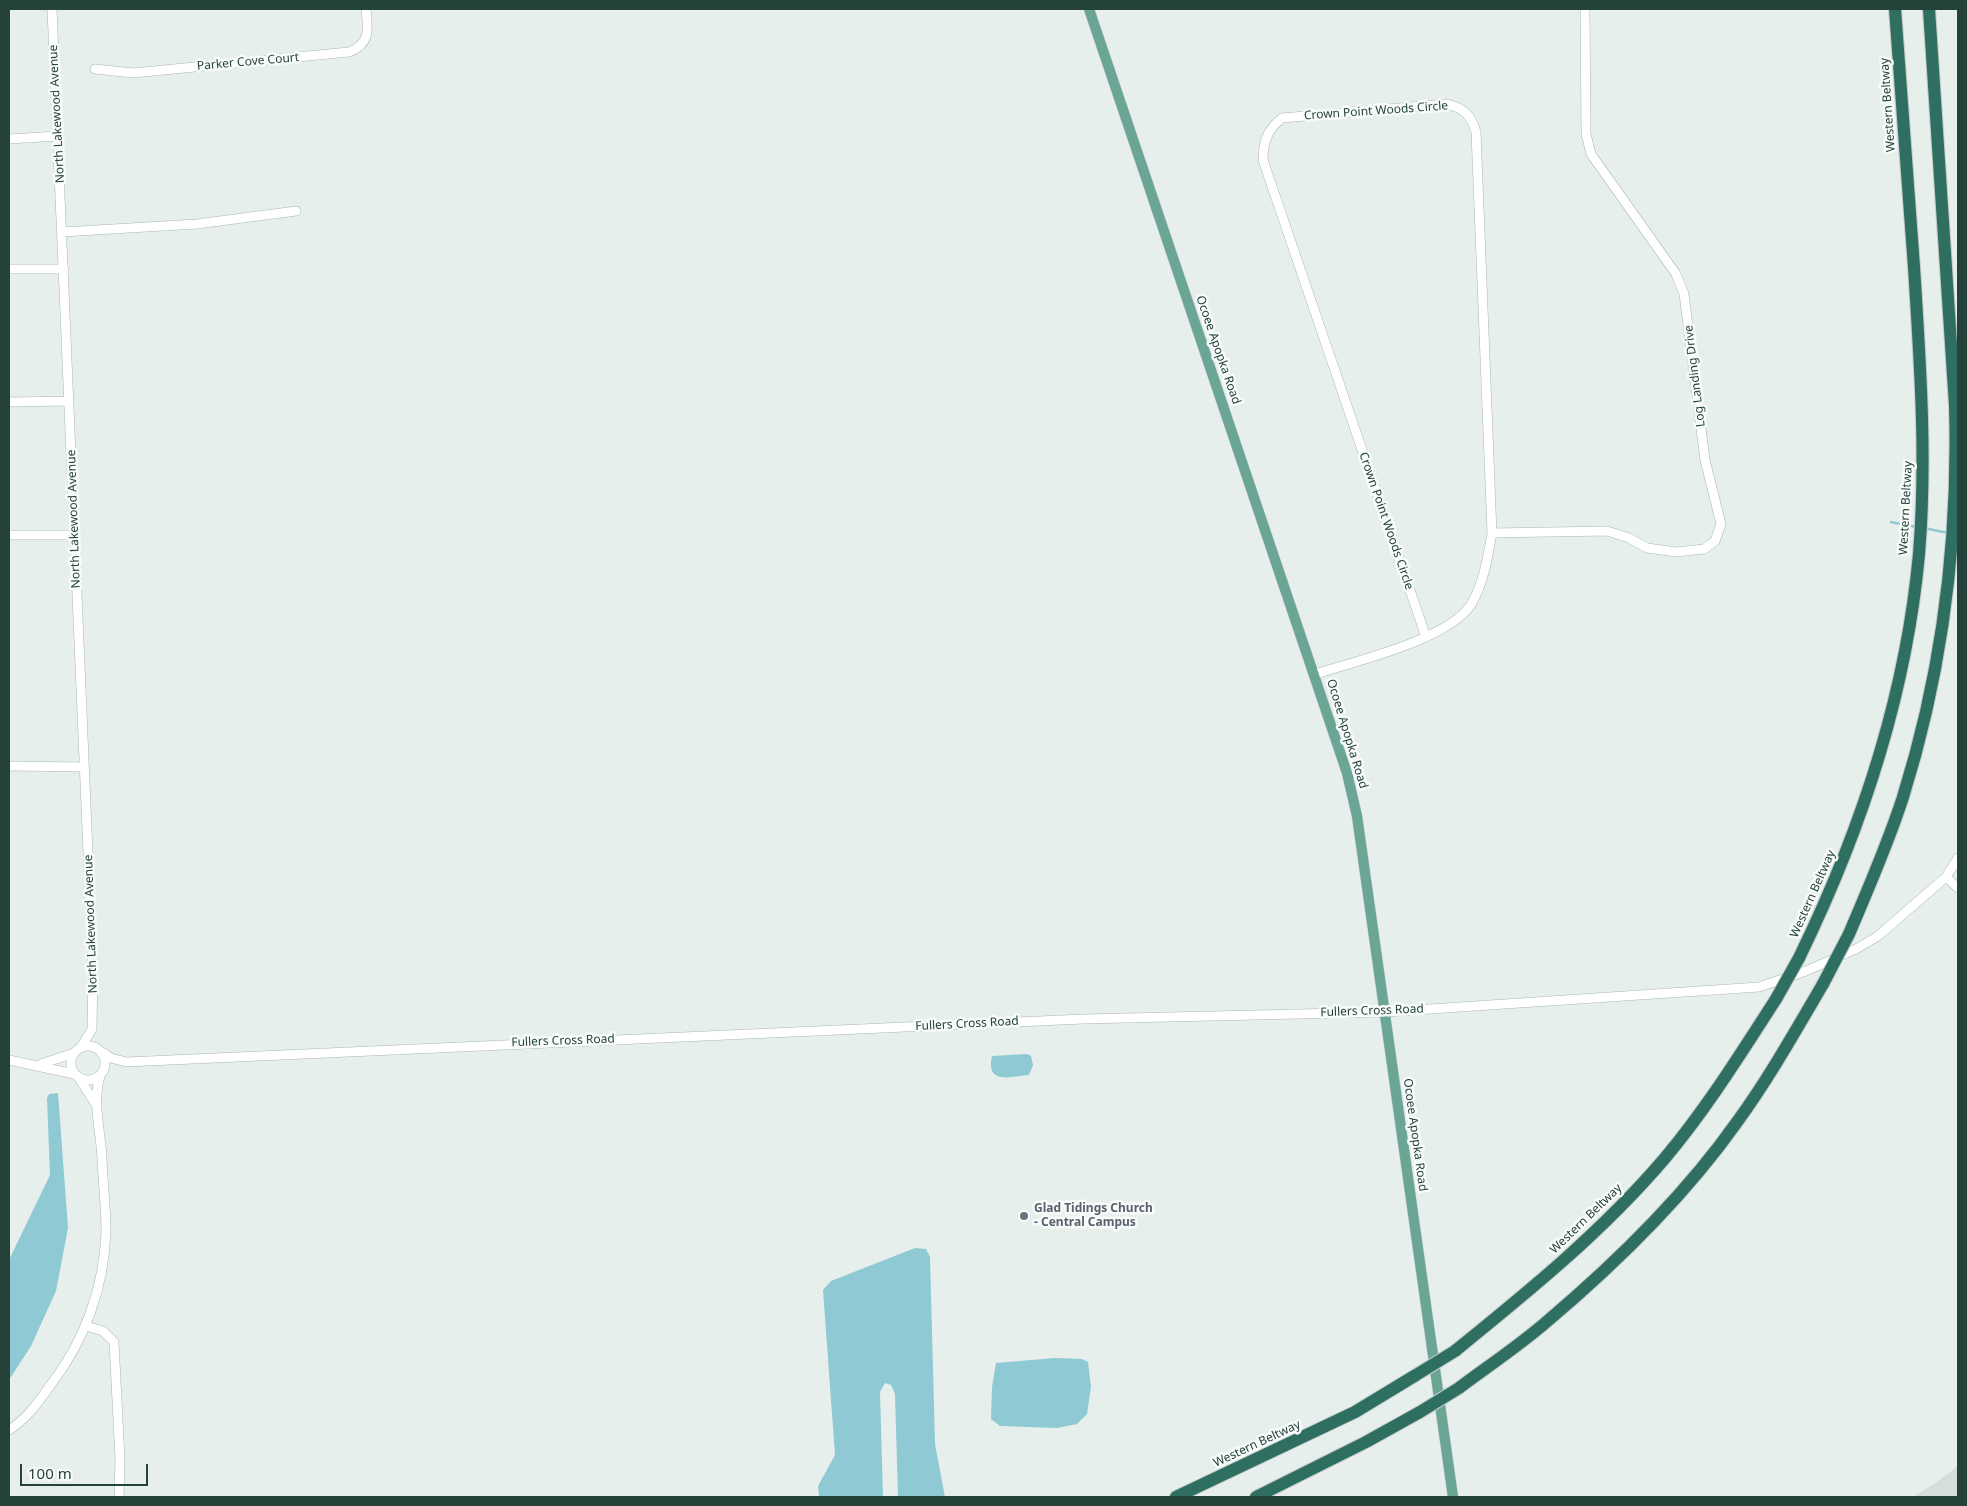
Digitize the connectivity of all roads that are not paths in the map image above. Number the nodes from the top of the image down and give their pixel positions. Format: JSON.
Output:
{"nodes":[{"id":1,"x":52,"y":9,"type":"edge"},
{"id":2,"x":366,"y":9,"type":"edge"},
{"id":3,"x":1089,"y":9,"type":"edge"},
{"id":4,"x":1586,"y":9,"type":"edge"},
{"id":5,"x":1895,"y":9,"type":"edge"},
{"id":6,"x":1929,"y":9,"type":"edge"},
{"id":7,"x":94,"y":69,"type":"dead end"},
{"id":8,"x":58,"y":136,"type":"junction"},
{"id":9,"x":9,"y":139,"type":"edge"},
{"id":10,"x":296,"y":210,"type":"dead end"},
{"id":11,"x":62,"y":232,"type":"junction"},
{"id":12,"x":9,"y":269,"type":"edge"},
{"id":13,"x":64,"y":269,"type":"junction"},
{"id":14,"x":69,"y":401,"type":"junction"},
{"id":15,"x":9,"y":402,"type":"edge"},
{"id":16,"x":1492,"y":533,"type":"junction"},
{"id":17,"x":75,"y":534,"type":"junction"},
{"id":18,"x":9,"y":535,"type":"edge"},
{"id":19,"x":1426,"y":637,"type":"junction"},
{"id":20,"x":1315,"y":674,"type":"junction"},
{"id":21,"x":9,"y":766,"type":"edge"},
{"id":22,"x":84,"y":767,"type":"junction"},
{"id":23,"x":1958,"y":858,"type":"edge"},
{"id":24,"x":1946,"y":877,"type":"junction"},
{"id":25,"x":1958,"y":888,"type":"edge"},
{"id":26,"x":1385,"y":1012,"type":"junction"},
{"id":27,"x":92,"y":1029,"type":"junction"},
{"id":28,"x":78,"y":1050,"type":"junction"},
{"id":29,"x":100,"y":1050,"type":"junction"},
{"id":30,"x":9,"y":1060,"type":"edge"},
{"id":31,"x":126,"y":1062,"type":"junction"},
{"id":32,"x":38,"y":1064,"type":"junction"},
{"id":33,"x":101,"y":1075,"type":"junction"},
{"id":34,"x":76,"y":1076,"type":"junction"},
{"id":35,"x":97,"y":1105,"type":"junction"},
{"id":36,"x":86,"y":1326,"type":"junction"},
{"id":37,"x":9,"y":1430,"type":"edge"},
{"id":38,"x":120,"y":1497,"type":"edge"},
{"id":39,"x":1176,"y":1497,"type":"edge"},
{"id":40,"x":1256,"y":1497,"type":"edge"},
{"id":41,"x":1453,"y":1497,"type":"edge"}],
"edges":[{"from":1,"to":8,"type":"street","name":"North Lakewood Avenue"},
{"from":2,"to":7,"type":"street","name":"Parker Cove Court"},
{"from":3,"to":20,"type":"main road","name":"Ocoee Apopka Road"},
{"from":4,"to":16,"type":"street","name":"Log Landing Drive"},
{"from":5,"to":39,"type":"highway","name":"Western Beltway","bridge":true},
{"from":6,"to":40,"type":"highway","bridge":true},
{"from":8,"to":9,"type":"street"},
{"from":8,"to":11,"type":"street","name":"North Lakewood Avenue"},
{"from":10,"to":11,"type":"street"},
{"from":11,"to":13,"type":"street","name":"North Lakewood Avenue"},
{"from":12,"to":13,"type":"street"},
{"from":13,"to":14,"type":"street","name":"North Lakewood Avenue"},
{"from":14,"to":15,"type":"street"},
{"from":14,"to":17,"type":"street","name":"North Lakewood Avenue"},
{"from":16,"to":19,"type":"street","name":"Crown Point Woods Circle"},
{"from":16,"to":19,"type":"street","name":"Crown Point Woods Circle"},
{"from":17,"to":18,"type":"street"},
{"from":17,"to":22,"type":"street","name":"North Lakewood Avenue"},
{"from":19,"to":20,"type":"street","name":"Crown Point Woods Circle"},
{"from":20,"to":26,"type":"main road","name":"Ocoee Apopka Road"},
{"from":21,"to":22,"type":"street"},
{"from":22,"to":27,"type":"street","name":"North Lakewood Avenue"},
{"from":23,"to":24,"type":"street","name":"Fullers Cross Road"},
{"from":24,"to":25,"type":"street"},
{"from":24,"to":26,"type":"street","name":"Fullers Cross Road"},
{"from":26,"to":31,"type":"street","name":"Fullers Cross Road"},
{"from":26,"to":41,"type":"main road","name":"Ocoee Apopka Road"},
{"from":27,"to":28,"type":"street","name":"North Lakewood Avenue"},
{"from":27,"to":29,"type":"street","name":"North Lakewood Avenue"},
{"from":28,"to":29,"type":"street"},
{"from":28,"to":32,"type":"street"},
{"from":28,"to":34,"type":"street"},
{"from":29,"to":31,"type":"street","name":"Fullers Cross Road"},
{"from":29,"to":33,"type":"street"},
{"from":30,"to":32,"type":"street"},
{"from":31,"to":33,"type":"street","name":"Fullers Cross Road"},
{"from":32,"to":34,"type":"street"},
{"from":33,"to":34,"type":"street"},
{"from":33,"to":35,"type":"street"},
{"from":34,"to":35,"type":"street"},
{"from":35,"to":36,"type":"street"},
{"from":36,"to":37,"type":"street"},
{"from":36,"to":38,"type":"street"}]}
